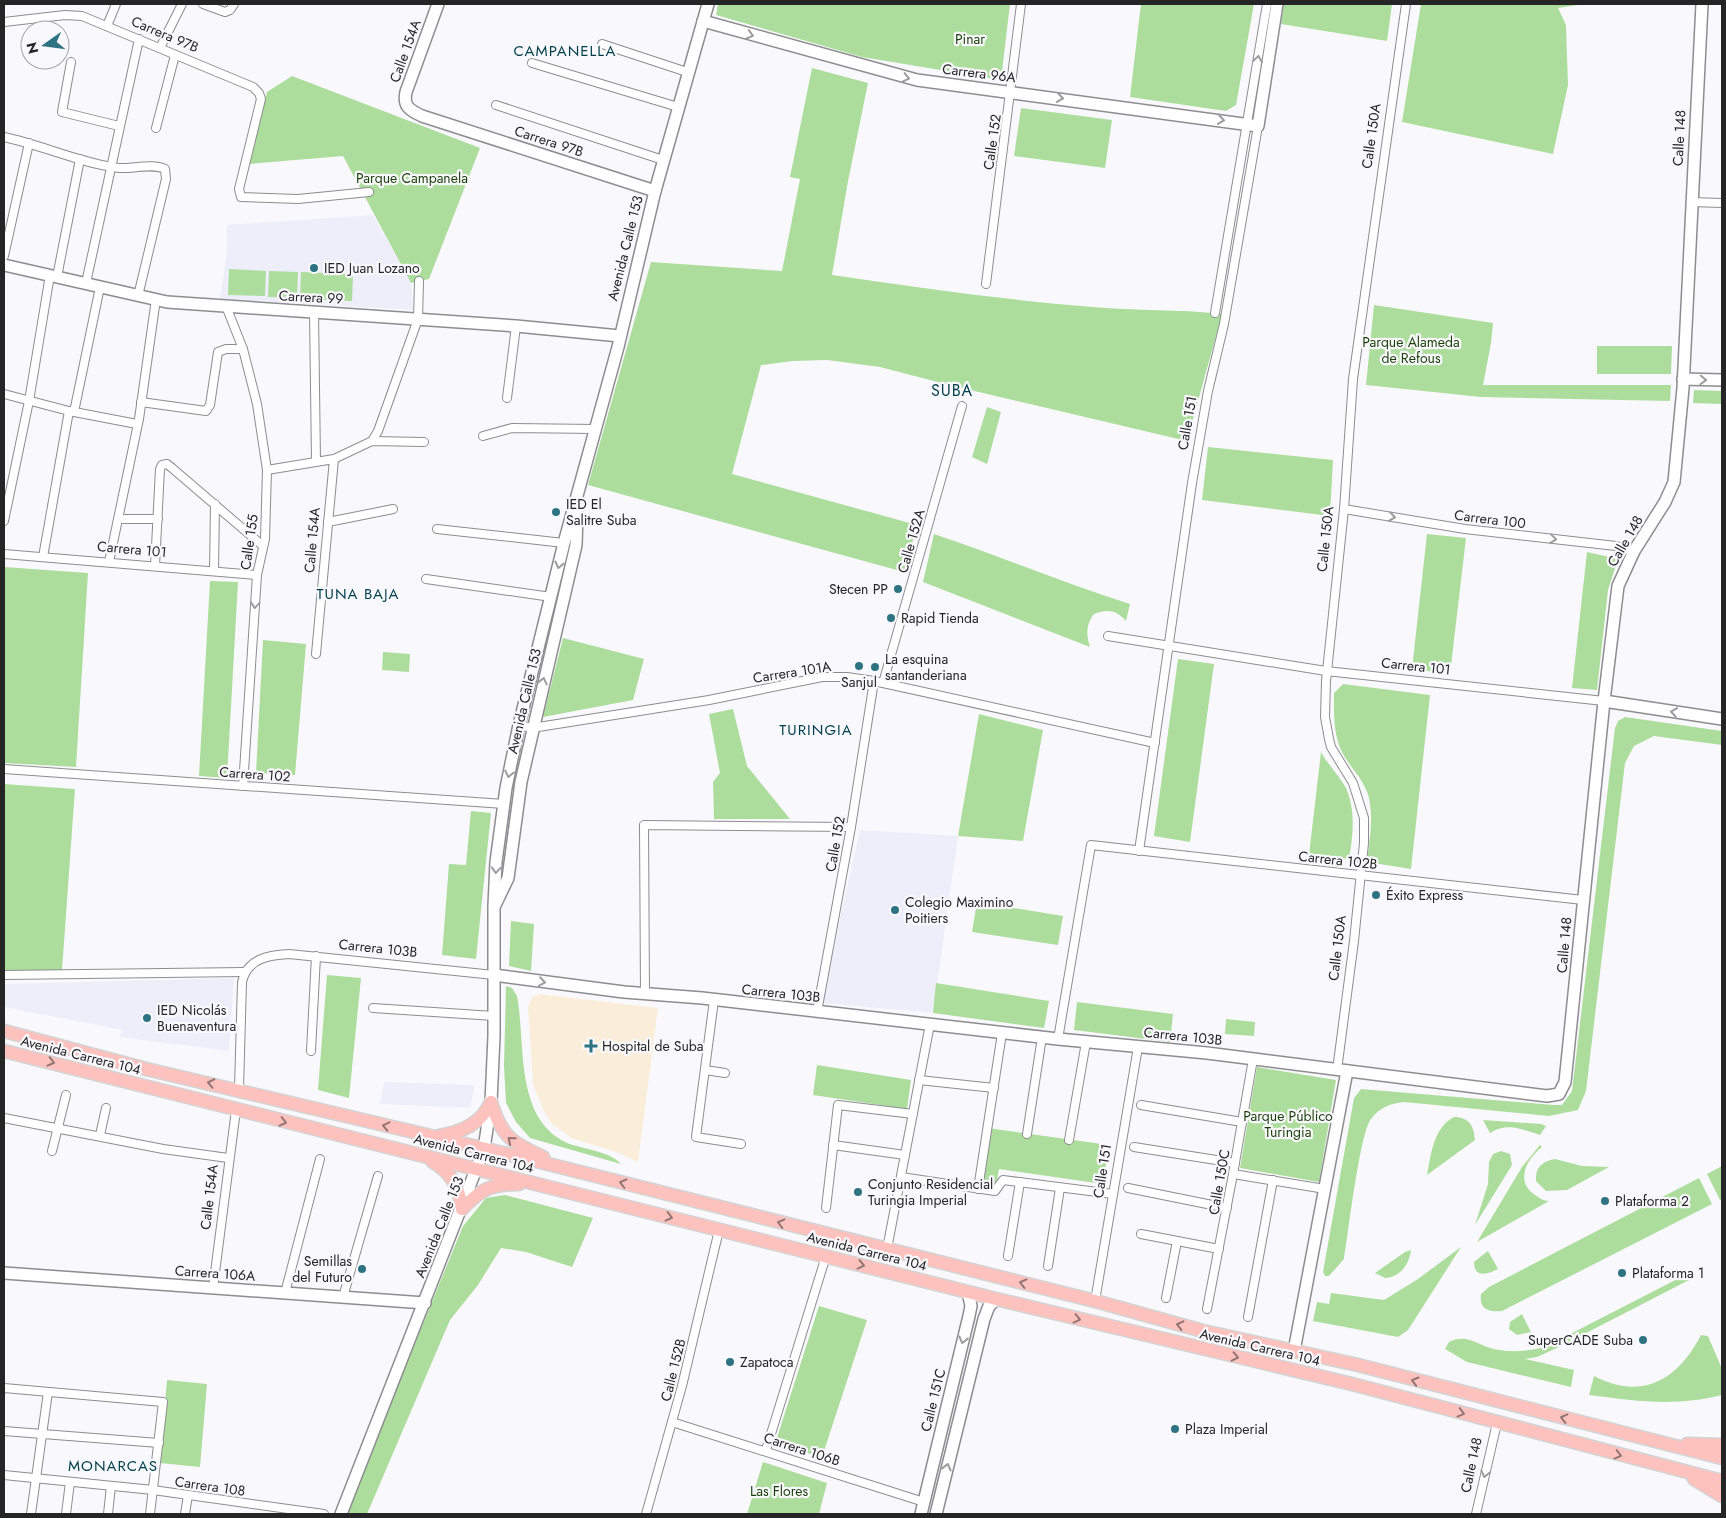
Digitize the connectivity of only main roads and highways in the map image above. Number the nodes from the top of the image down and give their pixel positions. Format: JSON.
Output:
{"nodes":[{"id":1,"x":4,"y":1031,"type":"edge"},
{"id":2,"x":4,"y":1051,"type":"edge"},
{"id":3,"x":433,"y":1137,"type":"junction"},
{"id":4,"x":421,"y":1155,"type":"junction"},
{"id":5,"x":570,"y":1170,"type":"junction"},
{"id":6,"x":537,"y":1185,"type":"junction"},
{"id":7,"x":1358,"y":1365,"type":"junction"},
{"id":8,"x":1352,"y":1384,"type":"junction"},
{"id":9,"x":1662,"y":1444,"type":"junction"},
{"id":10,"x":1722,"y":1445,"type":"edge"},
{"id":11,"x":1722,"y":1458,"type":"edge"},
{"id":12,"x":1676,"y":1470,"type":"junction"},
{"id":13,"x":1722,"y":1481,"type":"edge"},
{"id":14,"x":1722,"y":1496,"type":"edge"}],
"edges":[{"from":3,"to":1,"type":"main road","name":"Avenida Carrera 104","one_way":true},
{"from":2,"to":4,"type":"main road","name":"Avenida Carrera 104","one_way":true},
{"from":3,"to":5,"type":"main road","name":"Avenida Carrera 104"},
{"from":5,"to":3,"type":"main road","one_way":true},
{"from":4,"to":6,"type":"main road","name":"Avenida Carrera 104"},
{"from":4,"to":6,"type":"main road"},
{"from":7,"to":5,"type":"main road","name":"Avenida Carrera 104","one_way":true},
{"from":6,"to":8,"type":"main road","name":"Avenida Carrera 104","one_way":true},
{"from":7,"to":8,"type":"main road"},
{"from":9,"to":7,"type":"main road","name":"Avenida Carrera 104","one_way":true},
{"from":8,"to":12,"type":"main road","name":"Avenida Carrera 104","one_way":true},
{"from":9,"to":10,"type":"main road"},
{"from":9,"to":11,"type":"main road","name":"Avenida Carrera 104"},
{"from":12,"to":13,"type":"main road","name":"Avenida Carrera 104"},
{"from":12,"to":14,"type":"main road"}]}
